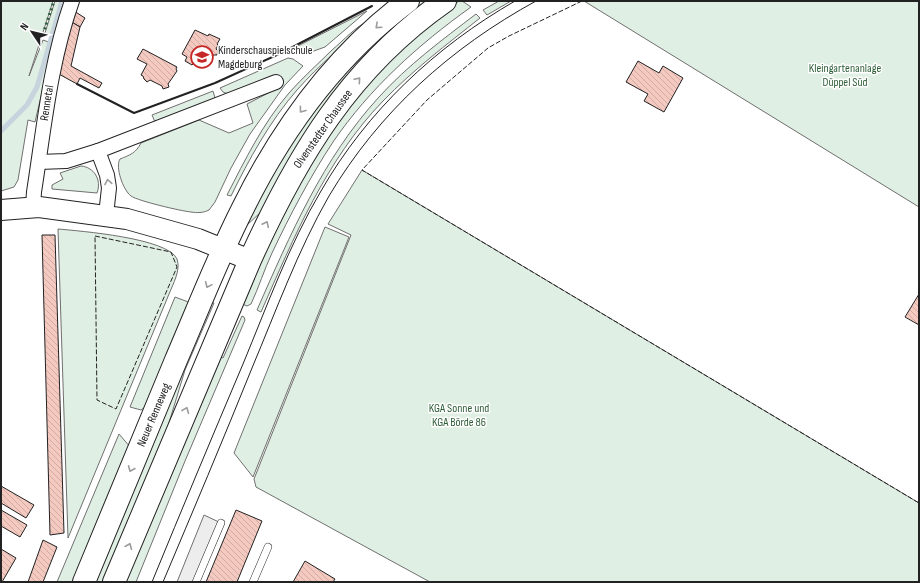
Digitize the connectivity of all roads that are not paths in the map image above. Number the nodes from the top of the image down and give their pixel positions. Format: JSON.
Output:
{"nodes":[{"id":1,"x":72,"y":1,"type":"edge"},
{"id":2,"x":408,"y":1,"type":"edge"},
{"id":3,"x":445,"y":1,"type":"edge"},
{"id":4,"x":276,"y":82,"type":"dead end"},
{"id":5,"x":98,"y":151,"type":"junction"},
{"id":6,"x":39,"y":162,"type":"junction"},
{"id":7,"x":33,"y":207,"type":"junction"},
{"id":8,"x":1,"y":210,"type":"edge"},
{"id":9,"x":106,"y":215,"type":"junction"},
{"id":10,"x":224,"y":249,"type":"junction"},
{"id":11,"x":250,"y":260,"type":"junction"},
{"id":12,"x":220,"y":523,"type":"dead end"},
{"id":13,"x":268,"y":547,"type":"dead end"},
{"id":14,"x":84,"y":582,"type":"edge"},
{"id":15,"x":114,"y":582,"type":"edge"},
{"id":16,"x":196,"y":582,"type":"edge"},
{"id":17,"x":253,"y":582,"type":"edge"}],
"edges":[{"from":1,"to":6,"type":"street","name":"Rennetal"},
{"from":2,"to":10,"type":"main road","one_way":true},
{"from":11,"to":3,"type":"main road","name":"Olvenstedter Chaussee","one_way":true},
{"from":4,"to":5,"type":"street"},
{"from":5,"to":6,"type":"street"},
{"from":9,"to":5,"type":"street","one_way":true},
{"from":6,"to":7,"type":"street","name":"Rennetal"},
{"from":7,"to":8,"type":"street"},
{"from":7,"to":9,"type":"street"},
{"from":9,"to":10,"type":"street"},
{"from":10,"to":11,"type":"street"},
{"from":10,"to":14,"type":"main road","name":"Neuer Renneweg","one_way":true},
{"from":15,"to":11,"type":"main road","one_way":true},
{"from":12,"to":16,"type":"lane"},
{"from":13,"to":17,"type":"lane"}]}
